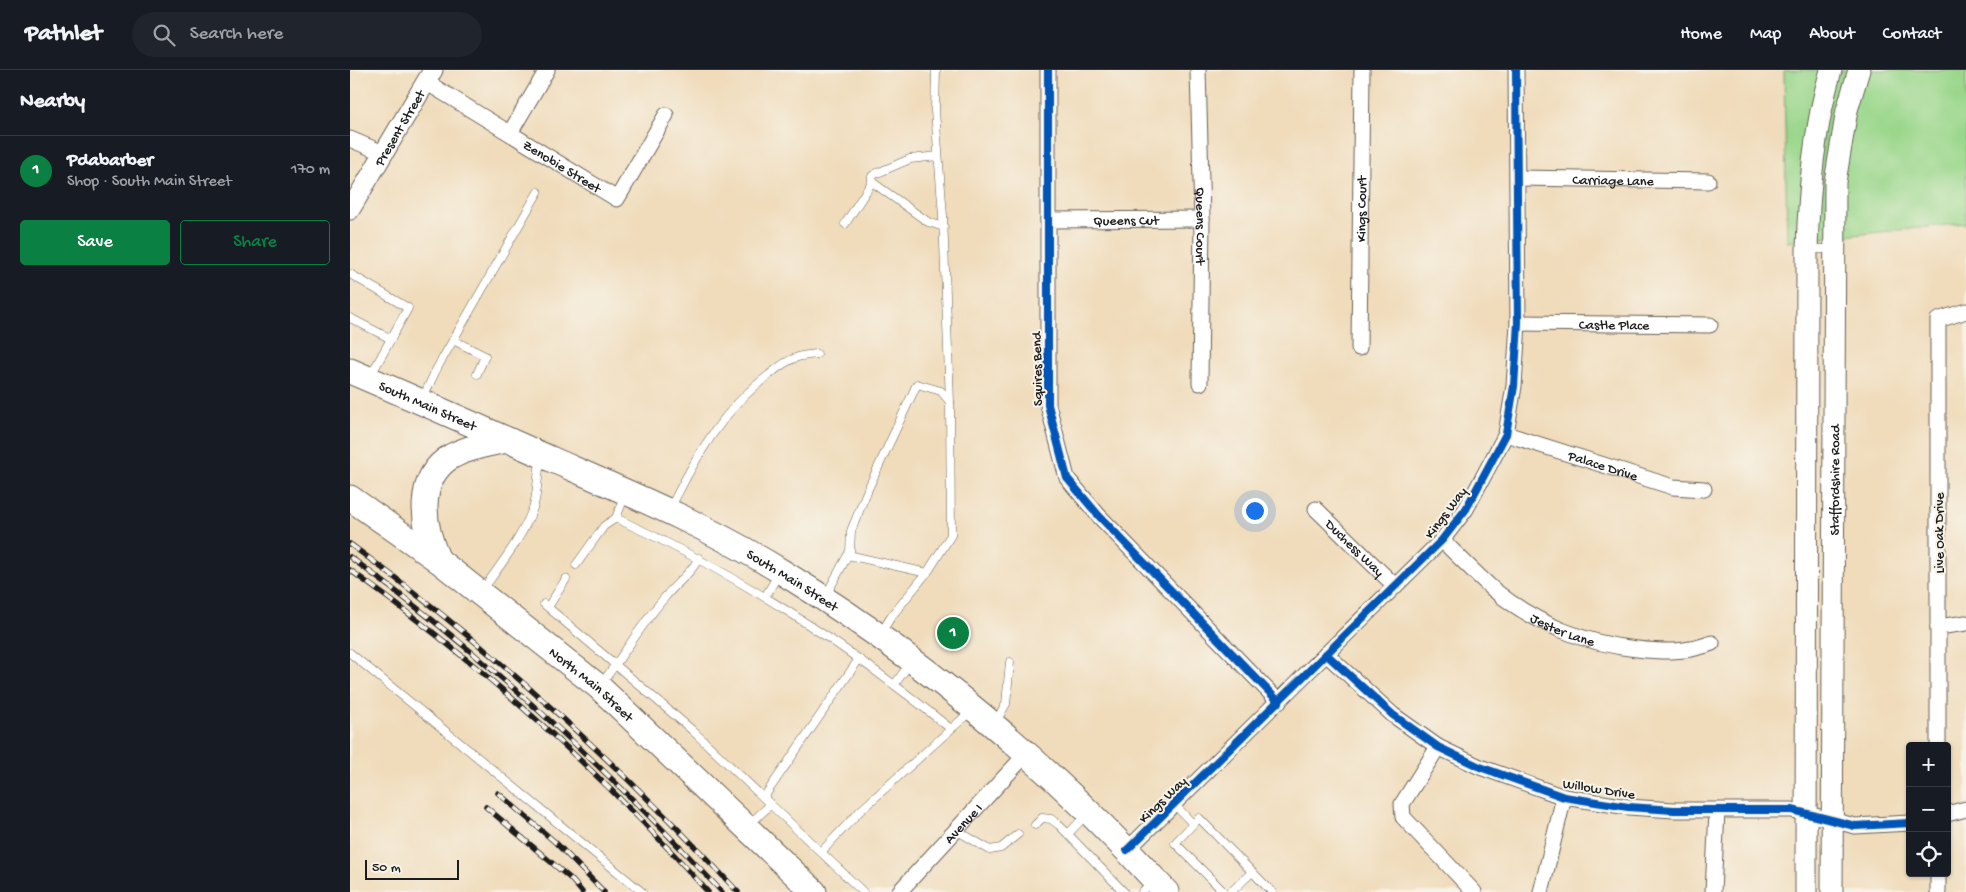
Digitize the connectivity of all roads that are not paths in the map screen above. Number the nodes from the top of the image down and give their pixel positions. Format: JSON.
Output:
{"nodes":[{"id":1,"x":547,"y":70,"type":"edge"},
{"id":2,"x":936,"y":70,"type":"edge"},
{"id":3,"x":1048,"y":70,"type":"edge"},
{"id":4,"x":1198,"y":70,"type":"edge"},
{"id":5,"x":1362,"y":70,"type":"edge"},
{"id":6,"x":1516,"y":70,"type":"edge"},
{"id":7,"x":1831,"y":70,"type":"edge"},
{"id":8,"x":1859,"y":70,"type":"edge"},
{"id":9,"x":430,"y":76,"type":"edge"},
{"id":10,"x":666,"y":115,"type":"dead end"},
{"id":11,"x":510,"y":133,"type":"junction"},
{"id":12,"x":350,"y":139,"type":"edge"},
{"id":13,"x":383,"y":153,"type":"junction"},
{"id":14,"x":938,"y":156,"type":"junction"},
{"id":15,"x":1518,"y":178,"type":"junction"},
{"id":16,"x":1708,"y":180,"type":"dead end"},
{"id":17,"x":872,"y":182,"type":"junction"},
{"id":18,"x":538,"y":192,"type":"dead end"},
{"id":19,"x":350,"y":210,"type":"edge"},
{"id":20,"x":1202,"y":219,"type":"junction"},
{"id":21,"x":1048,"y":220,"type":"junction"},
{"id":22,"x":845,"y":224,"type":"dead end"},
{"id":23,"x":944,"y":227,"type":"junction"},
{"id":24,"x":1807,"y":249,"type":"junction"},
{"id":25,"x":1834,"y":249,"type":"junction"},
{"id":26,"x":350,"y":274,"type":"edge"},
{"id":27,"x":1966,"y":312,"type":"edge"},
{"id":28,"x":350,"y":318,"type":"edge"},
{"id":29,"x":1518,"y":323,"type":"junction"},
{"id":30,"x":1710,"y":325,"type":"dead end"},
{"id":31,"x":391,"y":339,"type":"junction"},
{"id":32,"x":453,"y":340,"type":"junction"},
{"id":33,"x":1359,"y":348,"type":"dead end"},
{"id":34,"x":817,"y":354,"type":"dead end"},
{"id":35,"x":477,"y":374,"type":"dead end"},
{"id":36,"x":360,"y":375,"type":"edge"},
{"id":37,"x":1200,"y":383,"type":"dead end"},
{"id":38,"x":421,"y":402,"type":"junction"},
{"id":39,"x":950,"y":402,"type":"junction"},
{"id":40,"x":1506,"y":434,"type":"junction"},
{"id":41,"x":508,"y":440,"type":"junction"},
{"id":42,"x":542,"y":455,"type":"junction"},
{"id":43,"x":1704,"y":489,"type":"dead end"},
{"id":44,"x":627,"y":492,"type":"junction"},
{"id":45,"x":350,"y":498,"type":"edge"},
{"id":46,"x":1316,"y":509,"type":"dead end"},
{"id":47,"x":669,"y":510,"type":"junction"},
{"id":48,"x":616,"y":518,"type":"junction"},
{"id":49,"x":1442,"y":540,"type":"junction"},
{"id":50,"x":848,"y":555,"type":"junction"},
{"id":51,"x":699,"y":558,"type":"junction"},
{"id":52,"x":438,"y":560,"type":"junction"},
{"id":53,"x":576,"y":565,"type":"dead end"},
{"id":54,"x":780,"y":571,"type":"junction"},
{"id":55,"x":926,"y":573,"type":"junction"},
{"id":56,"x":566,"y":579,"type":"dead end"},
{"id":57,"x":1394,"y":585,"type":"junction"},
{"id":58,"x":480,"y":595,"type":"junction"},
{"id":59,"x":765,"y":597,"type":"junction"},
{"id":60,"x":824,"y":599,"type":"junction"},
{"id":61,"x":1966,"y":623,"type":"edge"},
{"id":62,"x":1938,"y":627,"type":"junction"},
{"id":63,"x":880,"y":636,"type":"junction"},
{"id":64,"x":1712,"y":643,"type":"dead end"},
{"id":65,"x":350,"y":653,"type":"edge"},
{"id":66,"x":1326,"y":654,"type":"junction"},
{"id":67,"x":859,"y":658,"type":"junction"},
{"id":68,"x":913,"y":659,"type":"junction"},
{"id":69,"x":1010,"y":662,"type":"dead end"},
{"id":70,"x":616,"y":664,"type":"junction"},
{"id":71,"x":895,"y":684,"type":"junction"},
{"id":72,"x":599,"y":687,"type":"junction"},
{"id":73,"x":1279,"y":702,"type":"junction"},
{"id":74,"x":974,"y":708,"type":"junction"},
{"id":75,"x":994,"y":725,"type":"junction"},
{"id":76,"x":951,"y":729,"type":"junction"},
{"id":77,"x":1938,"y":742,"type":"edge"},
{"id":78,"x":1438,"y":747,"type":"junction"},
{"id":79,"x":1027,"y":753,"type":"junction"},
{"id":80,"x":764,"y":797,"type":"junction"},
{"id":81,"x":1564,"y":797,"type":"junction"},
{"id":82,"x":771,"y":804,"type":"junction"},
{"id":83,"x":1174,"y":804,"type":"junction"},
{"id":84,"x":1966,"y":808,"type":"edge"},
{"id":85,"x":1089,"y":811,"type":"junction"},
{"id":86,"x":1717,"y":811,"type":"junction"},
{"id":87,"x":1951,"y":813,"type":"edge"},
{"id":88,"x":1807,"y":814,"type":"junction"},
{"id":89,"x":1833,"y":820,"type":"junction"},
{"id":90,"x":1906,"y":823,"type":"edge"},
{"id":91,"x":1193,"y":824,"type":"junction"},
{"id":92,"x":1035,"y":826,"type":"dead end"},
{"id":93,"x":747,"y":827,"type":"junction"},
{"id":94,"x":956,"y":830,"type":"junction"},
{"id":95,"x":1069,"y":833,"type":"junction"},
{"id":96,"x":1018,"y":834,"type":"dead end"},
{"id":97,"x":1128,"y":850,"type":"junction"},
{"id":98,"x":821,"y":852,"type":"junction"},
{"id":99,"x":1252,"y":872,"type":"junction"},
{"id":100,"x":1938,"y":877,"type":"edge"},
{"id":101,"x":1154,"y":888,"type":"edge"},
{"id":102,"x":642,"y":892,"type":"edge"},
{"id":103,"x":814,"y":892,"type":"edge"},
{"id":104,"x":863,"y":892,"type":"edge"},
{"id":105,"x":899,"y":892,"type":"edge"},
{"id":106,"x":1124,"y":892,"type":"edge"},
{"id":107,"x":1224,"y":892,"type":"edge"},
{"id":108,"x":1231,"y":892,"type":"edge"},
{"id":109,"x":1272,"y":892,"type":"edge"},
{"id":110,"x":1474,"y":892,"type":"edge"},
{"id":111,"x":1541,"y":892,"type":"edge"},
{"id":112,"x":1714,"y":892,"type":"edge"},
{"id":113,"x":1806,"y":892,"type":"edge"},
{"id":114,"x":1832,"y":892,"type":"edge"},
{"id":115,"x":1938,"y":892,"type":"edge"}],
"edges":[{"from":1,"to":11,"type":"street"},
{"from":2,"to":14,"type":"lane"},
{"from":3,"to":21,"type":"street","name":"Squires Bend"},
{"from":4,"to":20,"type":"street","name":"Queens Court"},
{"from":5,"to":33,"type":"street","name":"Kings Court"},
{"from":6,"to":15,"type":"street","name":"Kings Way"},
{"from":7,"to":24,"type":"main road","name":"Staffordshire Road"},
{"from":8,"to":25,"type":"main road","name":"Staffordshire Road"},
{"from":9,"to":11,"type":"street","name":"Zenobie Street"},
{"from":9,"to":13,"type":"street","name":"Present Street"},
{"from":10,"to":11,"type":"street","name":"Zenobie Street"},
{"from":12,"to":13,"type":"street"},
{"from":13,"to":19,"type":"street","name":"Present Street"},
{"from":14,"to":17,"type":"lane"},
{"from":14,"to":23,"type":"lane"},
{"from":15,"to":16,"type":"street","name":"Carriage Lane"},
{"from":15,"to":29,"type":"street","name":"Kings Way"},
{"from":17,"to":22,"type":"lane"},
{"from":17,"to":23,"type":"lane"},
{"from":18,"to":32,"type":"lane"},
{"from":20,"to":21,"type":"street","name":"Queens Cut"},
{"from":20,"to":37,"type":"street","name":"Queens Court"},
{"from":21,"to":73,"type":"street","name":"Squires Bend"},
{"from":23,"to":39,"type":"lane"},
{"from":24,"to":25,"type":"lane"},
{"from":24,"to":88,"type":"main road","name":"Staffordshire Road"},
{"from":25,"to":89,"type":"main road","name":"Staffordshire Road"},
{"from":26,"to":31,"type":"lane"},
{"from":27,"to":62,"type":"street","name":"Live Oak Drive"},
{"from":28,"to":31,"type":"lane"},
{"from":29,"to":30,"type":"street","name":"Castle Place"},
{"from":29,"to":40,"type":"street","name":"Kings Way"},
{"from":31,"to":36,"type":"lane"},
{"from":32,"to":35,"type":"lane"},
{"from":32,"to":38,"type":"lane"},
{"from":34,"to":47,"type":"lane"},
{"from":36,"to":38,"type":"highway","name":"South Main Street"},
{"from":38,"to":41,"type":"highway","name":"South Main Street"},
{"from":39,"to":50,"type":"lane"},
{"from":39,"to":55,"type":"lane"},
{"from":40,"to":43,"type":"street","name":"Palace Drive"},
{"from":40,"to":49,"type":"street","name":"Kings Way"},
{"from":41,"to":42,"type":"highway","name":"South Main Street"},
{"from":41,"to":52,"type":"highway"},
{"from":42,"to":44,"type":"highway","name":"South Main Street"},
{"from":42,"to":58,"type":"lane"},
{"from":44,"to":47,"type":"highway","name":"South Main Street"},
{"from":44,"to":48,"type":"lane"},
{"from":45,"to":52,"type":"highway","name":"North Main Street"},
{"from":46,"to":57,"type":"street","name":"Duchess Way"},
{"from":47,"to":54,"type":"highway","name":"South Main Street"},
{"from":48,"to":51,"type":"lane"},
{"from":48,"to":53,"type":"lane"},
{"from":49,"to":57,"type":"street","name":"Kings Way"},
{"from":49,"to":64,"type":"street","name":"Jester Lane"},
{"from":50,"to":55,"type":"lane"},
{"from":50,"to":60,"type":"lane"},
{"from":51,"to":59,"type":"lane"},
{"from":51,"to":70,"type":"lane"},
{"from":52,"to":58,"type":"highway","name":"North Main Street"},
{"from":54,"to":59,"type":"lane"},
{"from":54,"to":60,"type":"highway","name":"South Main Street"},
{"from":55,"to":63,"type":"lane"},
{"from":56,"to":70,"type":"lane"},
{"from":57,"to":66,"type":"street","name":"Kings Way"},
{"from":58,"to":72,"type":"highway","name":"North Main Street"},
{"from":59,"to":67,"type":"lane"},
{"from":60,"to":63,"type":"highway","name":"South Main Street"},
{"from":61,"to":62,"type":"street"},
{"from":62,"to":77,"type":"street","name":"Live Oak Drive"},
{"from":63,"to":68,"type":"highway","name":"South Main Street"},
{"from":65,"to":102,"type":"lane"},
{"from":66,"to":73,"type":"street","name":"Kings Way"},
{"from":66,"to":78,"type":"street","name":"Willow Drive"},
{"from":67,"to":71,"type":"lane"},
{"from":67,"to":80,"type":"lane"},
{"from":68,"to":71,"type":"lane"},
{"from":68,"to":74,"type":"highway","name":"South Main Street"},
{"from":69,"to":75,"type":"lane"},
{"from":70,"to":72,"type":"lane"},
{"from":70,"to":80,"type":"lane"},
{"from":71,"to":76,"type":"lane"},
{"from":72,"to":93,"type":"highway","name":"North Main Street"},
{"from":73,"to":83,"type":"street","name":"Kings Way"},
{"from":74,"to":75,"type":"highway","name":"South Main Street"},
{"from":74,"to":76,"type":"lane"},
{"from":75,"to":79,"type":"highway","name":"South Main Street"},
{"from":76,"to":98,"type":"lane"},
{"from":78,"to":81,"type":"street","name":"Willow Drive"},
{"from":78,"to":110,"type":"street"},
{"from":79,"to":85,"type":"highway","name":"South Main Street"},
{"from":79,"to":94,"type":"street","name":"Avenue I"},
{"from":80,"to":82,"type":"lane"},
{"from":81,"to":86,"type":"street","name":"Willow Drive"},
{"from":81,"to":111,"type":"street"},
{"from":82,"to":93,"type":"lane"},
{"from":82,"to":98,"type":"lane"},
{"from":83,"to":91,"type":"lane"},
{"from":83,"to":97,"type":"street","name":"Kings Way"},
{"from":84,"to":87,"type":"street"},
{"from":85,"to":95,"type":"lane"},
{"from":85,"to":97,"type":"highway","name":"South Main Street"},
{"from":86,"to":88,"type":"street","name":"Willow Drive"},
{"from":86,"to":112,"type":"street"},
{"from":88,"to":89,"type":"street","name":"Willow Drive"},
{"from":88,"to":113,"type":"main road","name":"Staffordshire Road"},
{"from":89,"to":90,"type":"street","name":"Willow Drive"},
{"from":89,"to":114,"type":"main road","name":"Staffordshire Road"},
{"from":91,"to":99,"type":"lane"},
{"from":91,"to":107,"type":"lane"},
{"from":92,"to":95,"type":"lane"},
{"from":93,"to":103,"type":"highway","name":"North Main Street"},
{"from":94,"to":96,"type":"lane"},
{"from":94,"to":105,"type":"street","name":"Avenue I"},
{"from":95,"to":106,"type":"lane"},
{"from":97,"to":101,"type":"highway","name":"South Main Street"},
{"from":98,"to":104,"type":"lane"},
{"from":99,"to":108,"type":"lane"},
{"from":99,"to":109,"type":"lane"},
{"from":100,"to":115,"type":"street"}]}
